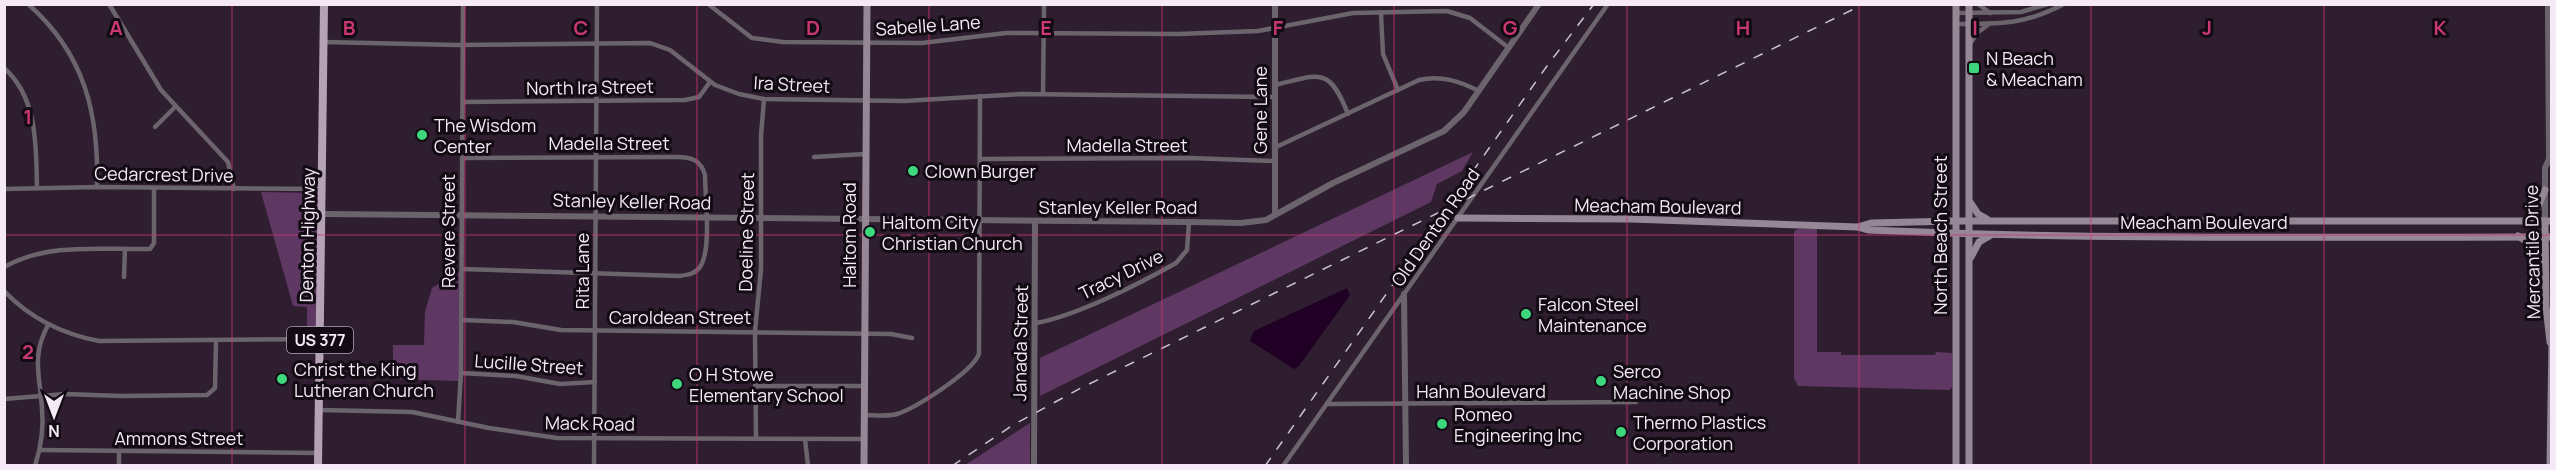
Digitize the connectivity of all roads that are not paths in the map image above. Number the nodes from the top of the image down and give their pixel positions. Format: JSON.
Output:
{"nodes":[{"id":1,"x":28,"y":4,"type":"edge"},
{"id":2,"x":109,"y":4,"type":"edge"},
{"id":3,"x":324,"y":4,"type":"edge"},
{"id":4,"x":463,"y":4,"type":"edge"},
{"id":5,"x":597,"y":4,"type":"edge"},
{"id":6,"x":867,"y":4,"type":"edge"},
{"id":7,"x":1044,"y":4,"type":"edge"},
{"id":8,"x":1275,"y":4,"type":"edge"},
{"id":9,"x":1539,"y":4,"type":"edge"},
{"id":10,"x":1608,"y":4,"type":"edge"},
{"id":11,"x":1956,"y":4,"type":"edge"},
{"id":12,"x":1969,"y":4,"type":"edge"},
{"id":13,"x":1978,"y":4,"type":"edge"},
{"id":14,"x":2048,"y":4,"type":"edge"},
{"id":15,"x":2064,"y":4,"type":"edge"},
{"id":16,"x":2548,"y":4,"type":"edge"},
{"id":17,"x":711,"y":5,"type":"edge"},
{"id":18,"x":1381,"y":13,"type":"junction"},
{"id":19,"x":1956,"y":13,"type":"junction"},
{"id":20,"x":1969,"y":13,"type":"junction"},
{"id":21,"x":1990,"y":13,"type":"junction"},
{"id":22,"x":1956,"y":24,"type":"junction"},
{"id":23,"x":1969,"y":24,"type":"junction"},
{"id":24,"x":1989,"y":24,"type":"junction"},
{"id":25,"x":1275,"y":29,"type":"junction"},
{"id":26,"x":1044,"y":33,"type":"junction"},
{"id":27,"x":324,"y":42,"type":"junction"},
{"id":28,"x":597,"y":42,"type":"junction"},
{"id":29,"x":866,"y":43,"type":"junction"},
{"id":30,"x":463,"y":44,"type":"junction"},
{"id":31,"x":1969,"y":46,"type":"junction"},
{"id":32,"x":1509,"y":48,"type":"junction"},
{"id":33,"x":4,"y":68,"type":"edge"},
{"id":34,"x":710,"y":82,"type":"junction"},
{"id":35,"x":1275,"y":85,"type":"junction"},
{"id":36,"x":1956,"y":87,"type":"junction"},
{"id":37,"x":1970,"y":87,"type":"junction"},
{"id":38,"x":1398,"y":90,"type":"junction"},
{"id":39,"x":1479,"y":91,"type":"junction"},
{"id":40,"x":1043,"y":94,"type":"junction"},
{"id":41,"x":980,"y":96,"type":"junction"},
{"id":42,"x":1275,"y":97,"type":"junction"},
{"id":43,"x":764,"y":99,"type":"junction"},
{"id":44,"x":866,"y":100,"type":"junction"},
{"id":45,"x":597,"y":101,"type":"junction"},
{"id":46,"x":463,"y":102,"type":"junction"},
{"id":47,"x":175,"y":107,"type":"junction"},
{"id":48,"x":1347,"y":114,"type":"junction"},
{"id":49,"x":1955,"y":122,"type":"junction"},
{"id":50,"x":1969,"y":122,"type":"junction"},
{"id":51,"x":155,"y":127,"type":"dead end"},
{"id":52,"x":1274,"y":148,"type":"junction"},
{"id":53,"x":865,"y":154,"type":"junction"},
{"id":54,"x":598,"y":157,"type":"junction"},
{"id":55,"x":814,"y":157,"type":"dead end"},
{"id":56,"x":462,"y":158,"type":"junction"},
{"id":57,"x":980,"y":159,"type":"junction"},
{"id":58,"x":1274,"y":161,"type":"junction"},
{"id":59,"x":2550,"y":161,"type":"edge"},
{"id":60,"x":97,"y":187,"type":"junction"},
{"id":61,"x":37,"y":188,"type":"junction"},
{"id":62,"x":154,"y":188,"type":"junction"},
{"id":63,"x":4,"y":189,"type":"edge"},
{"id":64,"x":234,"y":189,"type":"junction"},
{"id":65,"x":323,"y":189,"type":"junction"},
{"id":66,"x":2545,"y":190,"type":"junction"},
{"id":67,"x":1969,"y":199,"type":"junction"},
{"id":68,"x":323,"y":214,"type":"junction"},
{"id":69,"x":462,"y":215,"type":"junction"},
{"id":70,"x":595,"y":215,"type":"junction"},
{"id":71,"x":1275,"y":215,"type":"junction"},
{"id":72,"x":706,"y":217,"type":"junction"},
{"id":73,"x":761,"y":217,"type":"junction"},
{"id":74,"x":864,"y":218,"type":"junction"},
{"id":75,"x":1458,"y":218,"type":"junction"},
{"id":76,"x":980,"y":221,"type":"junction"},
{"id":77,"x":1035,"y":221,"type":"junction"},
{"id":78,"x":1954,"y":221,"type":"junction"},
{"id":79,"x":1970,"y":221,"type":"junction"},
{"id":80,"x":1992,"y":221,"type":"junction"},
{"id":81,"x":2251,"y":221,"type":"junction"},
{"id":82,"x":2548,"y":221,"type":"edge"},
{"id":83,"x":1189,"y":222,"type":"junction"},
{"id":84,"x":2525,"y":222,"type":"junction"},
{"id":85,"x":1858,"y":226,"type":"junction"},
{"id":86,"x":1955,"y":234,"type":"junction"},
{"id":87,"x":1970,"y":234,"type":"junction"},
{"id":88,"x":1992,"y":234,"type":"junction"},
{"id":89,"x":2518,"y":236,"type":"junction"},
{"id":90,"x":2251,"y":237,"type":"junction"},
{"id":91,"x":2548,"y":237,"type":"edge"},
{"id":92,"x":125,"y":249,"type":"junction"},
{"id":93,"x":1970,"y":262,"type":"junction"},
{"id":94,"x":2545,"y":264,"type":"junction"},
{"id":95,"x":4,"y":267,"type":"edge"},
{"id":96,"x":462,"y":269,"type":"junction"},
{"id":97,"x":596,"y":274,"type":"junction"},
{"id":98,"x":124,"y":277,"type":"dead end"},
{"id":99,"x":4,"y":291,"type":"edge"},
{"id":100,"x":1404,"y":294,"type":"junction"},
{"id":101,"x":462,"y":320,"type":"junction"},
{"id":102,"x":1036,"y":323,"type":"junction"},
{"id":103,"x":48,"y":325,"type":"junction"},
{"id":104,"x":596,"y":330,"type":"junction"},
{"id":105,"x":755,"y":331,"type":"junction"},
{"id":106,"x":864,"y":333,"type":"junction"},
{"id":107,"x":912,"y":338,"type":"dead end"},
{"id":108,"x":320,"y":339,"type":"junction"},
{"id":109,"x":2552,"y":339,"type":"edge"},
{"id":110,"x":216,"y":341,"type":"junction"},
{"id":111,"x":2551,"y":345,"type":"edge"},
{"id":112,"x":1956,"y":348,"type":"junction"},
{"id":113,"x":1969,"y":348,"type":"junction"},
{"id":114,"x":461,"y":373,"type":"junction"},
{"id":115,"x":595,"y":382,"type":"junction"},
{"id":116,"x":755,"y":386,"type":"junction"},
{"id":117,"x":864,"y":386,"type":"junction"},
{"id":118,"x":41,"y":395,"type":"junction"},
{"id":119,"x":4,"y":399,"type":"edge"},
{"id":120,"x":1636,"y":402,"type":"dead end"},
{"id":121,"x":1327,"y":404,"type":"junction"},
{"id":122,"x":1405,"y":405,"type":"junction"},
{"id":123,"x":319,"y":410,"type":"junction"},
{"id":124,"x":864,"y":415,"type":"junction"},
{"id":125,"x":458,"y":422,"type":"junction"},
{"id":126,"x":595,"y":438,"type":"junction"},
{"id":127,"x":756,"y":439,"type":"junction"},
{"id":128,"x":805,"y":439,"type":"junction"},
{"id":129,"x":864,"y":439,"type":"junction"},
{"id":130,"x":40,"y":450,"type":"junction"},
{"id":131,"x":119,"y":452,"type":"junction"},
{"id":132,"x":318,"y":453,"type":"junction"},
{"id":133,"x":35,"y":465,"type":"edge"},
{"id":134,"x":119,"y":465,"type":"edge"},
{"id":135,"x":318,"y":465,"type":"edge"},
{"id":136,"x":594,"y":465,"type":"edge"},
{"id":137,"x":808,"y":465,"type":"edge"},
{"id":138,"x":864,"y":465,"type":"edge"},
{"id":139,"x":1034,"y":465,"type":"edge"},
{"id":140,"x":1283,"y":465,"type":"edge"},
{"id":141,"x":1406,"y":465,"type":"edge"},
{"id":142,"x":1956,"y":465,"type":"edge"},
{"id":143,"x":1969,"y":465,"type":"edge"},
{"id":144,"x":2550,"y":465,"type":"edge"}],
"edges":[{"from":1,"to":60,"type":"street"},
{"from":2,"to":47,"type":"street"},
{"from":3,"to":27,"type":"main road","name":"Denton Highway","number":"US 377"},
{"from":4,"to":30,"type":"street","name":"Revere Street"},
{"from":5,"to":28,"type":"street","name":"Rita Lane"},
{"from":6,"to":29,"type":"main road","name":"Haltom Road"},
{"from":7,"to":26,"type":"street"},
{"from":8,"to":25,"type":"street","name":"Gene Lane"},
{"from":9,"to":32,"type":"street","name":"Stanley Keller Road"},
{"from":10,"to":75,"type":"street","name":"Old Denton Road"},
{"from":11,"to":19,"type":"main road","name":"North Beach Street"},
{"from":12,"to":20,"type":"main road","name":"North Beach Street"},
{"from":13,"to":21,"type":"street"},
{"from":14,"to":21,"type":"street"},
{"from":15,"to":24,"type":"street"},
{"from":16,"to":59,"type":"street","name":"Mercantile Drive"},
{"from":17,"to":29,"type":"street","name":"Sabelle Lane"},
{"from":18,"to":25,"type":"street","name":"Sabelle Lane"},
{"from":18,"to":32,"type":"street","name":"Sabelle Lane"},
{"from":18,"to":38,"type":"street"},
{"from":19,"to":20,"type":"street"},
{"from":19,"to":22,"type":"main road","name":"North Beach Street"},
{"from":20,"to":21,"type":"street"},
{"from":20,"to":23,"type":"main road","name":"North Beach Street"},
{"from":22,"to":23,"type":"street"},
{"from":22,"to":36,"type":"main road","name":"North Beach Street"},
{"from":23,"to":24,"type":"street"},
{"from":23,"to":31,"type":"main road","name":"North Beach Street"},
{"from":24,"to":31,"type":"street"},
{"from":25,"to":26,"type":"street","name":"Sabelle Lane"},
{"from":25,"to":35,"type":"street","name":"Gene Lane"},
{"from":26,"to":29,"type":"street","name":"Sabelle Lane"},
{"from":26,"to":40,"type":"street"},
{"from":27,"to":30,"type":"street","name":"Ira Street"},
{"from":27,"to":65,"type":"main road","name":"Denton Highway","number":"US 377"},
{"from":28,"to":30,"type":"street","name":"Ira Street"},
{"from":28,"to":34,"type":"street","name":"Ira Street"},
{"from":28,"to":45,"type":"street","name":"Rita Lane"},
{"from":29,"to":44,"type":"main road","name":"Haltom Road"},
{"from":30,"to":46,"type":"street","name":"Revere Street"},
{"from":31,"to":37,"type":"main road","name":"North Beach Street"},
{"from":32,"to":39,"type":"street","name":"Stanley Keller Road"},
{"from":33,"to":61,"type":"street"},
{"from":34,"to":43,"type":"street","name":"Ira Street"},
{"from":34,"to":45,"type":"street","name":"North Ira Street"},
{"from":35,"to":42,"type":"street","name":"Gene Lane"},
{"from":35,"to":48,"type":"street"},
{"from":36,"to":37,"type":"main road"},
{"from":36,"to":49,"type":"main road","name":"North Beach Street"},
{"from":37,"to":50,"type":"main road","name":"North Beach Street"},
{"from":38,"to":39,"type":"street"},
{"from":38,"to":48,"type":"street"},
{"from":39,"to":71,"type":"street","name":"Stanley Keller Road"},
{"from":40,"to":41,"type":"street","name":"Ira Street"},
{"from":40,"to":42,"type":"street","name":"Ira Street"},
{"from":41,"to":44,"type":"street","name":"Ira Street"},
{"from":41,"to":57,"type":"street"},
{"from":42,"to":52,"type":"street","name":"Gene Lane"},
{"from":43,"to":44,"type":"street","name":"Ira Street"},
{"from":43,"to":73,"type":"street","name":"Doeline Street"},
{"from":44,"to":53,"type":"main road","name":"Haltom Road"},
{"from":45,"to":46,"type":"street","name":"North Ira Street"},
{"from":45,"to":54,"type":"street","name":"Rita Lane"},
{"from":46,"to":56,"type":"street","name":"Revere Street"},
{"from":47,"to":51,"type":"street"},
{"from":47,"to":64,"type":"street"},
{"from":48,"to":52,"type":"street"},
{"from":49,"to":50,"type":"main road"},
{"from":49,"to":78,"type":"main road","name":"North Beach Street"},
{"from":50,"to":67,"type":"main road","name":"North Beach Street"},
{"from":52,"to":58,"type":"street","name":"Gene Lane"},
{"from":53,"to":55,"type":"street"},
{"from":53,"to":74,"type":"main road","name":"Haltom Road"},
{"from":54,"to":56,"type":"street","name":"Madella Street"},
{"from":54,"to":70,"type":"street","name":"Rita Lane"},
{"from":54,"to":72,"type":"street","name":"Madella Street"},
{"from":56,"to":69,"type":"street","name":"Revere Street"},
{"from":57,"to":58,"type":"street","name":"Madella Street"},
{"from":57,"to":76,"type":"street"},
{"from":58,"to":71,"type":"street","name":"Gene Lane"},
{"from":59,"to":66,"type":"street","name":"Mercantile Drive"},
{"from":60,"to":61,"type":"street","name":"Cedarcrest Drive"},
{"from":60,"to":62,"type":"street","name":"Cedarcrest Drive"},
{"from":61,"to":63,"type":"street","name":"Cedarcrest Drive"},
{"from":62,"to":64,"type":"street","name":"Cedarcrest Drive"},
{"from":62,"to":92,"type":"street"},
{"from":64,"to":65,"type":"street","name":"Cedarcrest Drive"},
{"from":65,"to":68,"type":"main road","name":"Denton Highway","number":"US 377"},
{"from":66,"to":82,"type":"street","name":"Mercantile Drive"},
{"from":66,"to":84,"type":"main road"},
{"from":67,"to":79,"type":"main road","name":"North Beach Street"},
{"from":67,"to":80,"type":"main road"},
{"from":68,"to":69,"type":"street","name":"Stanley Keller Road"},
{"from":68,"to":108,"type":"main road","name":"Denton Highway","number":"US 377"},
{"from":69,"to":70,"type":"street","name":"Stanley Keller Road"},
{"from":69,"to":96,"type":"street","name":"Revere Street"},
{"from":70,"to":72,"type":"street","name":"Stanley Keller Road"},
{"from":70,"to":97,"type":"street","name":"Rita Lane"},
{"from":71,"to":83,"type":"street","name":"Stanley Keller Road"},
{"from":72,"to":73,"type":"street","name":"Stanley Keller Road"},
{"from":72,"to":97,"type":"street"},
{"from":73,"to":74,"type":"street","name":"Stanley Keller Road"},
{"from":73,"to":105,"type":"street","name":"Doeline Street"},
{"from":74,"to":76,"type":"street","name":"Stanley Keller Road"},
{"from":74,"to":106,"type":"main road","name":"Haltom Road"},
{"from":75,"to":85,"type":"main road","name":"Meacham Boulevard"},
{"from":75,"to":100,"type":"street","name":"Old Denton Road"},
{"from":76,"to":77,"type":"street","name":"Stanley Keller Road"},
{"from":76,"to":124,"type":"street"},
{"from":77,"to":83,"type":"street","name":"Stanley Keller Road"},
{"from":77,"to":102,"type":"street","name":"Janada Street"},
{"from":78,"to":79,"type":"main road","name":"Meacham Boulevard"},
{"from":78,"to":85,"type":"main road","name":"Meacham Boulevard"},
{"from":78,"to":86,"type":"main road","name":"North Beach Street"},
{"from":79,"to":80,"type":"main road","name":"Meacham Boulevard"},
{"from":79,"to":87,"type":"main road","name":"North Beach Street"},
{"from":80,"to":81,"type":"main road","name":"Meacham Boulevard"},
{"from":81,"to":84,"type":"main road","name":"Meacham Boulevard"},
{"from":81,"to":90,"type":"main road"},
{"from":82,"to":84,"type":"main road","name":"Meacham Boulevard"},
{"from":82,"to":91,"type":"main road","name":"Mercantile Drive"},
{"from":83,"to":102,"type":"street","name":"Tracy Drive"},
{"from":85,"to":86,"type":"main road","name":"Meacham Boulevard"},
{"from":86,"to":87,"type":"main road","name":"Meacham Boulevard"},
{"from":86,"to":112,"type":"main road","name":"North Beach Street"},
{"from":87,"to":88,"type":"main road","name":"Meacham Boulevard"},
{"from":87,"to":93,"type":"main road","name":"North Beach Street"},
{"from":88,"to":90,"type":"main road","name":"Meacham Boulevard"},
{"from":88,"to":93,"type":"main road"},
{"from":89,"to":90,"type":"main road","name":"Meacham Boulevard"},
{"from":89,"to":91,"type":"main road","name":"Meacham Boulevard"},
{"from":89,"to":94,"type":"main road"},
{"from":91,"to":94,"type":"main road","name":"Mercantile Drive"},
{"from":92,"to":95,"type":"street"},
{"from":92,"to":98,"type":"street"},
{"from":93,"to":113,"type":"main road","name":"North Beach Street"},
{"from":94,"to":111,"type":"main road","name":"Mercantile Drive"},
{"from":96,"to":97,"type":"street"},
{"from":96,"to":101,"type":"street","name":"Revere Street"},
{"from":97,"to":104,"type":"street","name":"Rita Lane"},
{"from":99,"to":103,"type":"street"},
{"from":100,"to":121,"type":"street","name":"Old Denton Road"},
{"from":100,"to":122,"type":"street"},
{"from":101,"to":104,"type":"street","name":"Caroldean Street"},
{"from":101,"to":114,"type":"street","name":"Revere Street"},
{"from":102,"to":139,"type":"street","name":"Janada Street"},
{"from":103,"to":110,"type":"street"},
{"from":103,"to":118,"type":"street"},
{"from":104,"to":105,"type":"street","name":"Caroldean Street"},
{"from":104,"to":115,"type":"street","name":"Rita Lane"},
{"from":105,"to":106,"type":"street","name":"Caroldean Street"},
{"from":105,"to":116,"type":"street","name":"Doeline Street"},
{"from":106,"to":107,"type":"street","name":"Caroldean Street"},
{"from":106,"to":117,"type":"main road","name":"Haltom Road"},
{"from":108,"to":110,"type":"street"},
{"from":108,"to":123,"type":"main road","name":"Denton Highway","number":"US 377"},
{"from":109,"to":111,"type":"main road","name":"Mercantile Drive"},
{"from":110,"to":118,"type":"street"},
{"from":111,"to":144,"type":"main road","name":"Mercantile Drive"},
{"from":112,"to":113,"type":"main road"},
{"from":112,"to":142,"type":"main road","name":"North Beach Street"},
{"from":113,"to":143,"type":"main road","name":"North Beach Street"},
{"from":114,"to":115,"type":"street","name":"Lucille Street"},
{"from":114,"to":125,"type":"street","name":"Revere Street"},
{"from":115,"to":126,"type":"street","name":"Rita Lane"},
{"from":116,"to":117,"type":"street"},
{"from":116,"to":127,"type":"street","name":"Doeline Street"},
{"from":117,"to":124,"type":"main road","name":"Haltom Road"},
{"from":118,"to":119,"type":"street"},
{"from":118,"to":130,"type":"street"},
{"from":120,"to":122,"type":"street","name":"Hahn Boulevard"},
{"from":121,"to":122,"type":"street","name":"Hahn Boulevard"},
{"from":121,"to":140,"type":"street","name":"Old Denton Road"},
{"from":122,"to":141,"type":"street"},
{"from":123,"to":125,"type":"street","name":"Mack Road"},
{"from":123,"to":132,"type":"main road","name":"Denton Highway","number":"US 377"},
{"from":124,"to":129,"type":"main road","name":"Haltom Road"},
{"from":125,"to":126,"type":"street","name":"Mack Road"},
{"from":126,"to":127,"type":"street","name":"Mack Road"},
{"from":126,"to":136,"type":"street","name":"Rita Lane"},
{"from":127,"to":128,"type":"street","name":"Mack Road"},
{"from":128,"to":129,"type":"street","name":"Mack Road"},
{"from":128,"to":137,"type":"street"},
{"from":129,"to":138,"type":"main road","name":"Haltom Road"},
{"from":130,"to":131,"type":"street","name":"Ammons Street"},
{"from":130,"to":133,"type":"street"},
{"from":131,"to":132,"type":"street","name":"Ammons Street"},
{"from":131,"to":134,"type":"street"},
{"from":132,"to":135,"type":"main road","name":"Denton Highway","number":"US 377"}]}
